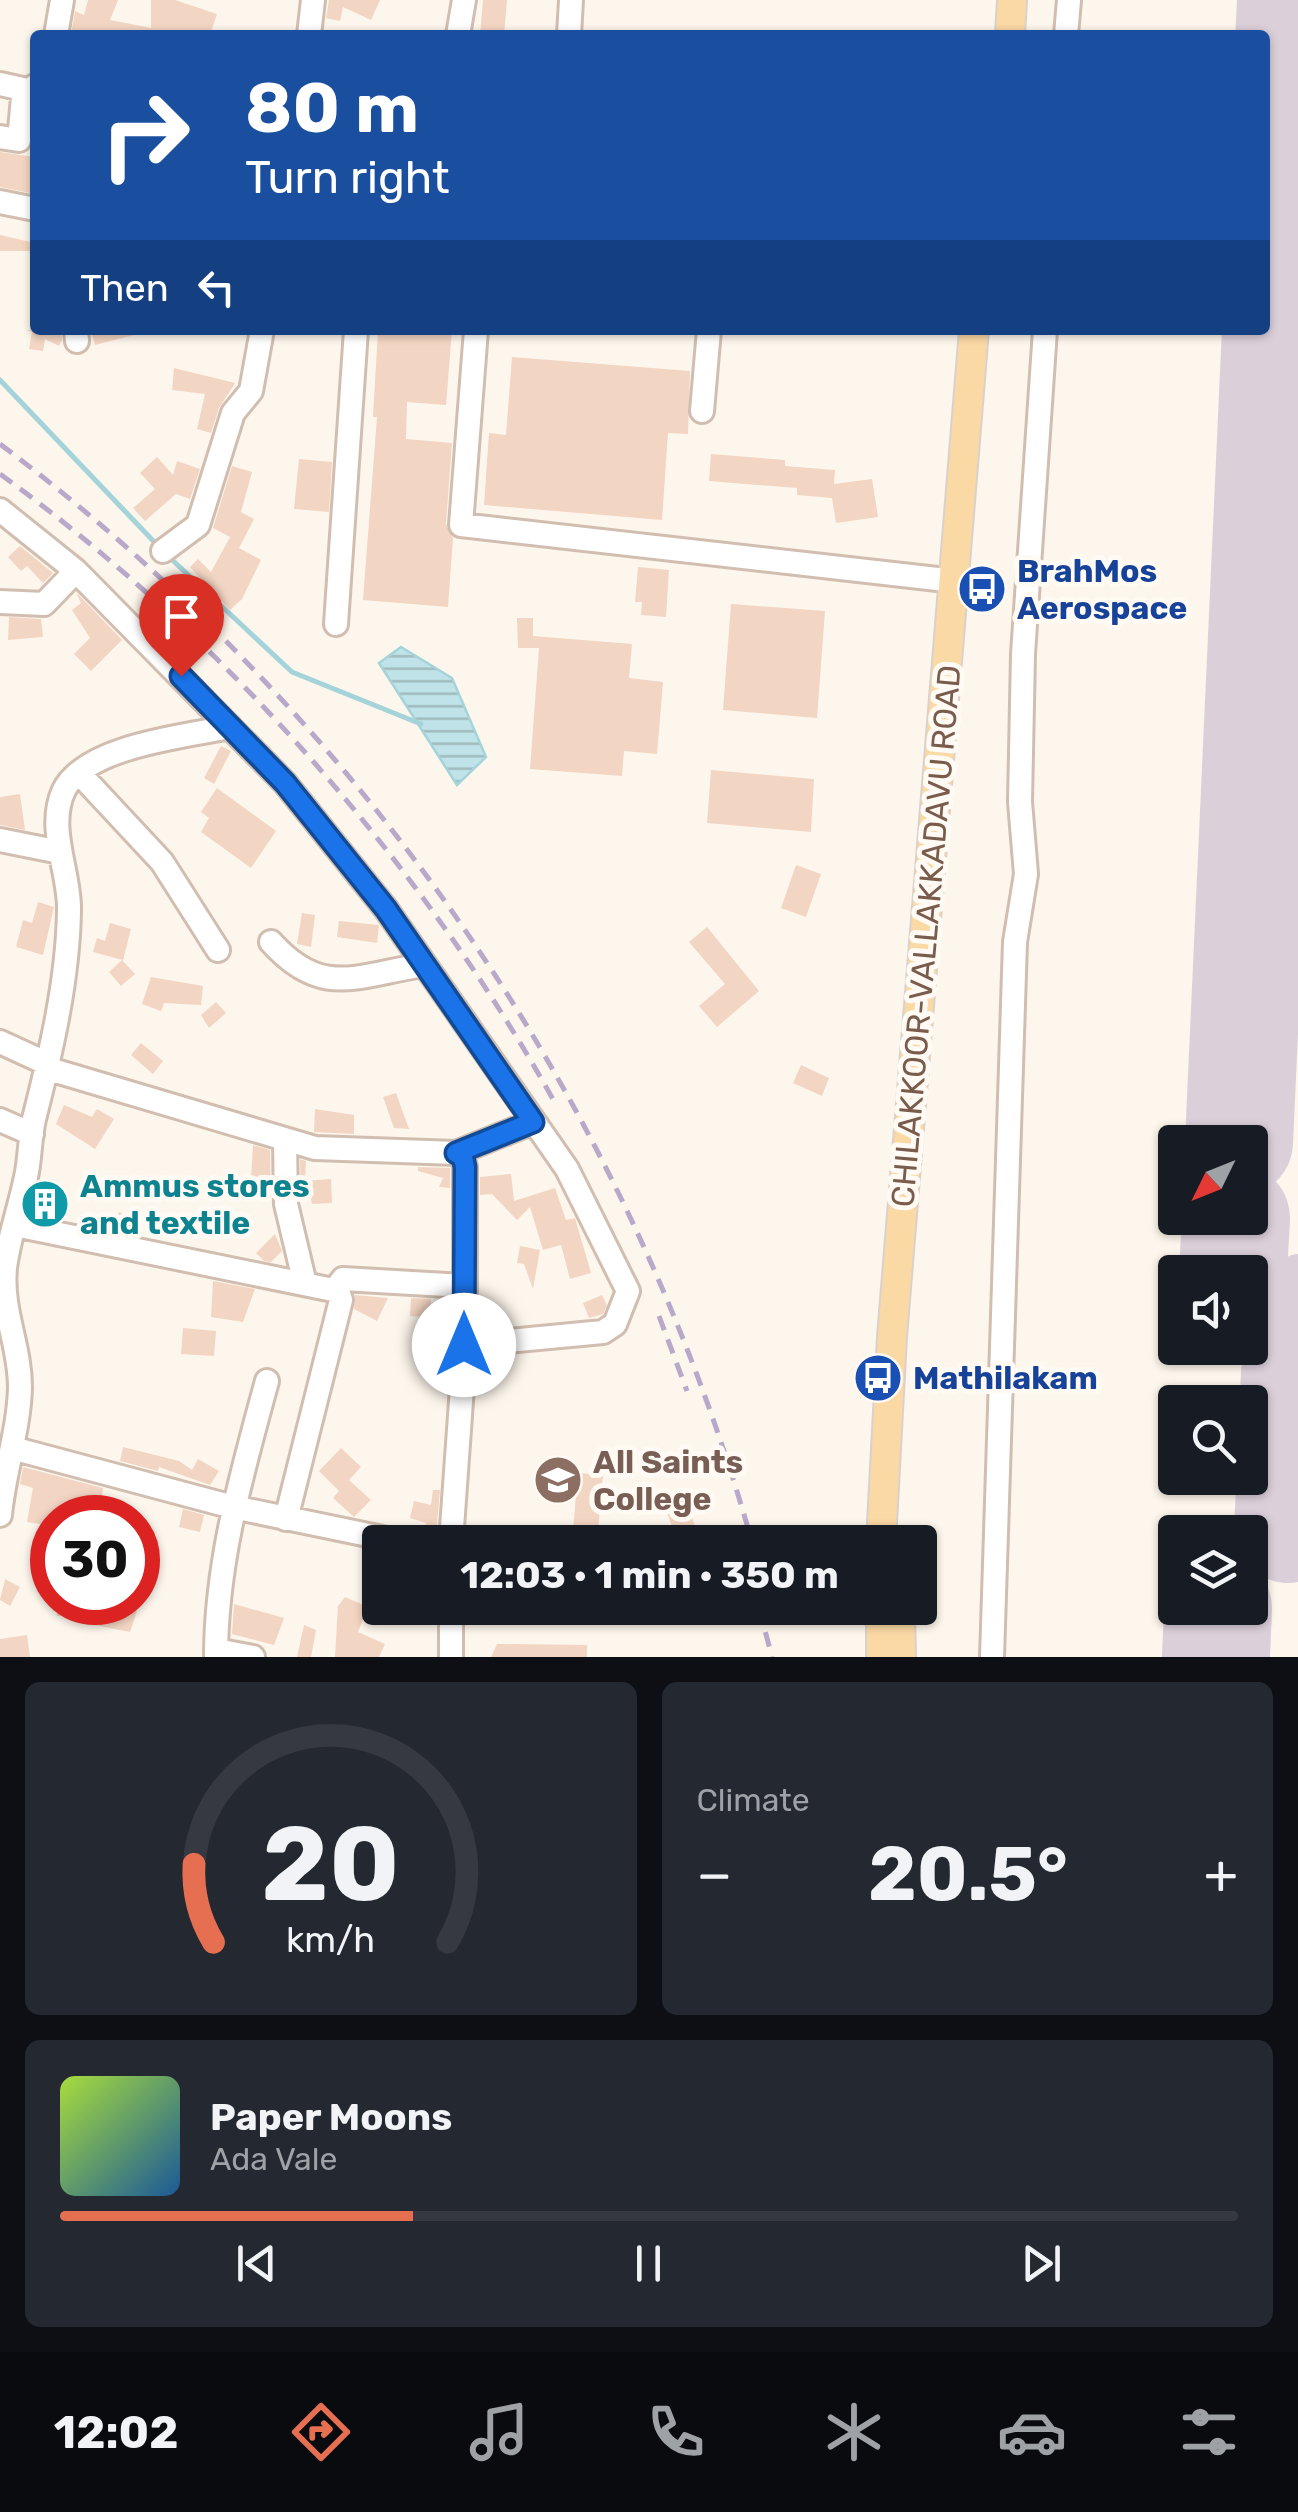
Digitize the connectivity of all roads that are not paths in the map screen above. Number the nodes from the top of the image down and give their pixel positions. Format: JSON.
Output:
{"nodes":[{"id":1,"x":62,"y":0,"type":"edge"},
{"id":2,"x":313,"y":0,"type":"edge"},
{"id":3,"x":464,"y":0,"type":"edge"},
{"id":4,"x":571,"y":0,"type":"edge"},
{"id":5,"x":996,"y":0,"type":"edge"},
{"id":6,"x":1012,"y":0,"type":"edge"},
{"id":7,"x":1068,"y":0,"type":"edge"},
{"id":8,"x":57,"y":30,"type":"edge"},
{"id":9,"x":310,"y":30,"type":"edge"},
{"id":10,"x":459,"y":30,"type":"edge"},
{"id":11,"x":569,"y":30,"type":"edge"},
{"id":12,"x":994,"y":30,"type":"edge"},
{"id":13,"x":1010,"y":30,"type":"edge"},
{"id":14,"x":1066,"y":30,"type":"edge"},
{"id":15,"x":0,"y":84,"type":"edge"},
{"id":16,"x":30,"y":88,"type":"edge"},
{"id":17,"x":30,"y":90,"type":"edge"},
{"id":18,"x":9,"y":138,"type":"edge"},
{"id":19,"x":0,"y":202,"type":"edge"},
{"id":20,"x":30,"y":207,"type":"edge"},
{"id":21,"x":261,"y":335,"type":"edge"},
{"id":22,"x":356,"y":335,"type":"edge"},
{"id":23,"x":476,"y":335,"type":"edge"},
{"id":24,"x":710,"y":335,"type":"edge"},
{"id":25,"x":974,"y":335,"type":"edge"},
{"id":26,"x":988,"y":335,"type":"edge"},
{"id":27,"x":1045,"y":335,"type":"edge"},
{"id":28,"x":702,"y":411,"type":"dead end"},
{"id":29,"x":0,"y":510,"type":"edge"},
{"id":30,"x":163,"y":552,"type":"dead end"},
{"id":31,"x":76,"y":571,"type":"junction"},
{"id":32,"x":955,"y":581,"type":"junction"},
{"id":33,"x":0,"y":602,"type":"edge"},
{"id":34,"x":336,"y":624,"type":"dead end"},
{"id":35,"x":230,"y":727,"type":"junction"},
{"id":36,"x":79,"y":772,"type":"junction"},
{"id":37,"x":0,"y":840,"type":"edge"},
{"id":38,"x":60,"y":852,"type":"junction"},
{"id":39,"x":270,"y":942,"type":"dead end"},
{"id":40,"x":218,"y":950,"type":"dead end"},
{"id":41,"x":424,"y":965,"type":"junction"},
{"id":42,"x":0,"y":1042,"type":"edge"},
{"id":43,"x":50,"y":1067,"type":"junction"},
{"id":44,"x":0,"y":1120,"type":"edge"},
{"id":45,"x":533,"y":1122,"type":"junction"},
{"id":46,"x":32,"y":1134,"type":"junction"},
{"id":47,"x":286,"y":1140,"type":"junction"},
{"id":48,"x":456,"y":1153,"type":"junction"},
{"id":49,"x":14,"y":1225,"type":"junction"},
{"id":50,"x":305,"y":1284,"type":"junction"},
{"id":51,"x":464,"y":1286,"type":"junction"},
{"id":52,"x":335,"y":1289,"type":"junction"},
{"id":53,"x":2,"y":1312,"type":"edge"},
{"id":54,"x":464,"y":1345,"type":"junction"},
{"id":55,"x":267,"y":1382,"type":"dead end"},
{"id":56,"x":8,"y":1423,"type":"edge"},
{"id":57,"x":12,"y":1448,"type":"junction"},
{"id":58,"x":233,"y":1507,"type":"junction"},
{"id":59,"x":0,"y":1515,"type":"edge"},
{"id":60,"x":286,"y":1519,"type":"junction"},
{"id":61,"x":452,"y":1525,"type":"edge"},
{"id":62,"x":882,"y":1525,"type":"edge"},
{"id":63,"x":900,"y":1525,"type":"edge"},
{"id":64,"x":362,"y":1534,"type":"edge"},
{"id":65,"x":451,"y":1625,"type":"edge"},
{"id":66,"x":881,"y":1625,"type":"edge"},
{"id":67,"x":900,"y":1625,"type":"edge"},
{"id":68,"x":216,"y":1653,"type":"edge"},
{"id":69,"x":253,"y":1657,"type":"edge"},
{"id":70,"x":451,"y":1657,"type":"edge"},
{"id":71,"x":882,"y":1657,"type":"edge"},
{"id":72,"x":901,"y":1657,"type":"edge"},
{"id":73,"x":992,"y":1657,"type":"edge"}],
"edges":[{"from":1,"to":8,"type":"street"},
{"from":2,"to":9,"type":"street"},
{"from":3,"to":10,"type":"street"},
{"from":4,"to":11,"type":"street"},
{"from":5,"to":12,"type":"main road"},
{"from":6,"to":13,"type":"main road"},
{"from":7,"to":14,"type":"street"},
{"from":15,"to":16,"type":"street"},
{"from":17,"to":18,"type":"street"},
{"from":19,"to":20,"type":"street"},
{"from":21,"to":30,"type":"street"},
{"from":22,"to":34,"type":"street"},
{"from":23,"to":32,"type":"street"},
{"from":24,"to":28,"type":"street"},
{"from":25,"to":32,"type":"main road","name":"CHILAKKOOR-VALLAKKADAVU ROAD"},
{"from":26,"to":63,"type":"main road"},
{"from":27,"to":73,"type":"street"},
{"from":29,"to":31,"type":"street"},
{"from":31,"to":33,"type":"street"},
{"from":31,"to":35,"type":"street"},
{"from":32,"to":62,"type":"main road","name":"CHILAKKOOR-VALLAKKADAVU ROAD"},
{"from":35,"to":36,"type":"street"},
{"from":35,"to":41,"type":"street"},
{"from":36,"to":38,"type":"street"},
{"from":36,"to":40,"type":"street"},
{"from":37,"to":38,"type":"street"},
{"from":38,"to":43,"type":"street"},
{"from":39,"to":41,"type":"street"},
{"from":41,"to":45,"type":"street"},
{"from":42,"to":43,"type":"street"},
{"from":43,"to":46,"type":"street"},
{"from":43,"to":47,"type":"street"},
{"from":44,"to":46,"type":"street"},
{"from":45,"to":48,"type":"street"},
{"from":45,"to":54,"type":"street"},
{"from":46,"to":49,"type":"street"},
{"from":47,"to":48,"type":"street"},
{"from":47,"to":50,"type":"street"},
{"from":48,"to":51,"type":"street"},
{"from":49,"to":50,"type":"street"},
{"from":49,"to":53,"type":"street"},
{"from":50,"to":52,"type":"street"},
{"from":51,"to":52,"type":"street"},
{"from":51,"to":54,"type":"street"},
{"from":52,"to":60,"type":"street"},
{"from":53,"to":56,"type":"street"},
{"from":54,"to":61,"type":"street"},
{"from":55,"to":58,"type":"street"},
{"from":56,"to":57,"type":"street"},
{"from":57,"to":58,"type":"street"},
{"from":57,"to":59,"type":"street"},
{"from":58,"to":60,"type":"street"},
{"from":58,"to":68,"type":"street"},
{"from":60,"to":64,"type":"street"},
{"from":65,"to":70,"type":"street"},
{"from":66,"to":71,"type":"main road"},
{"from":67,"to":72,"type":"main road"},
{"from":68,"to":69,"type":"street"}]}
